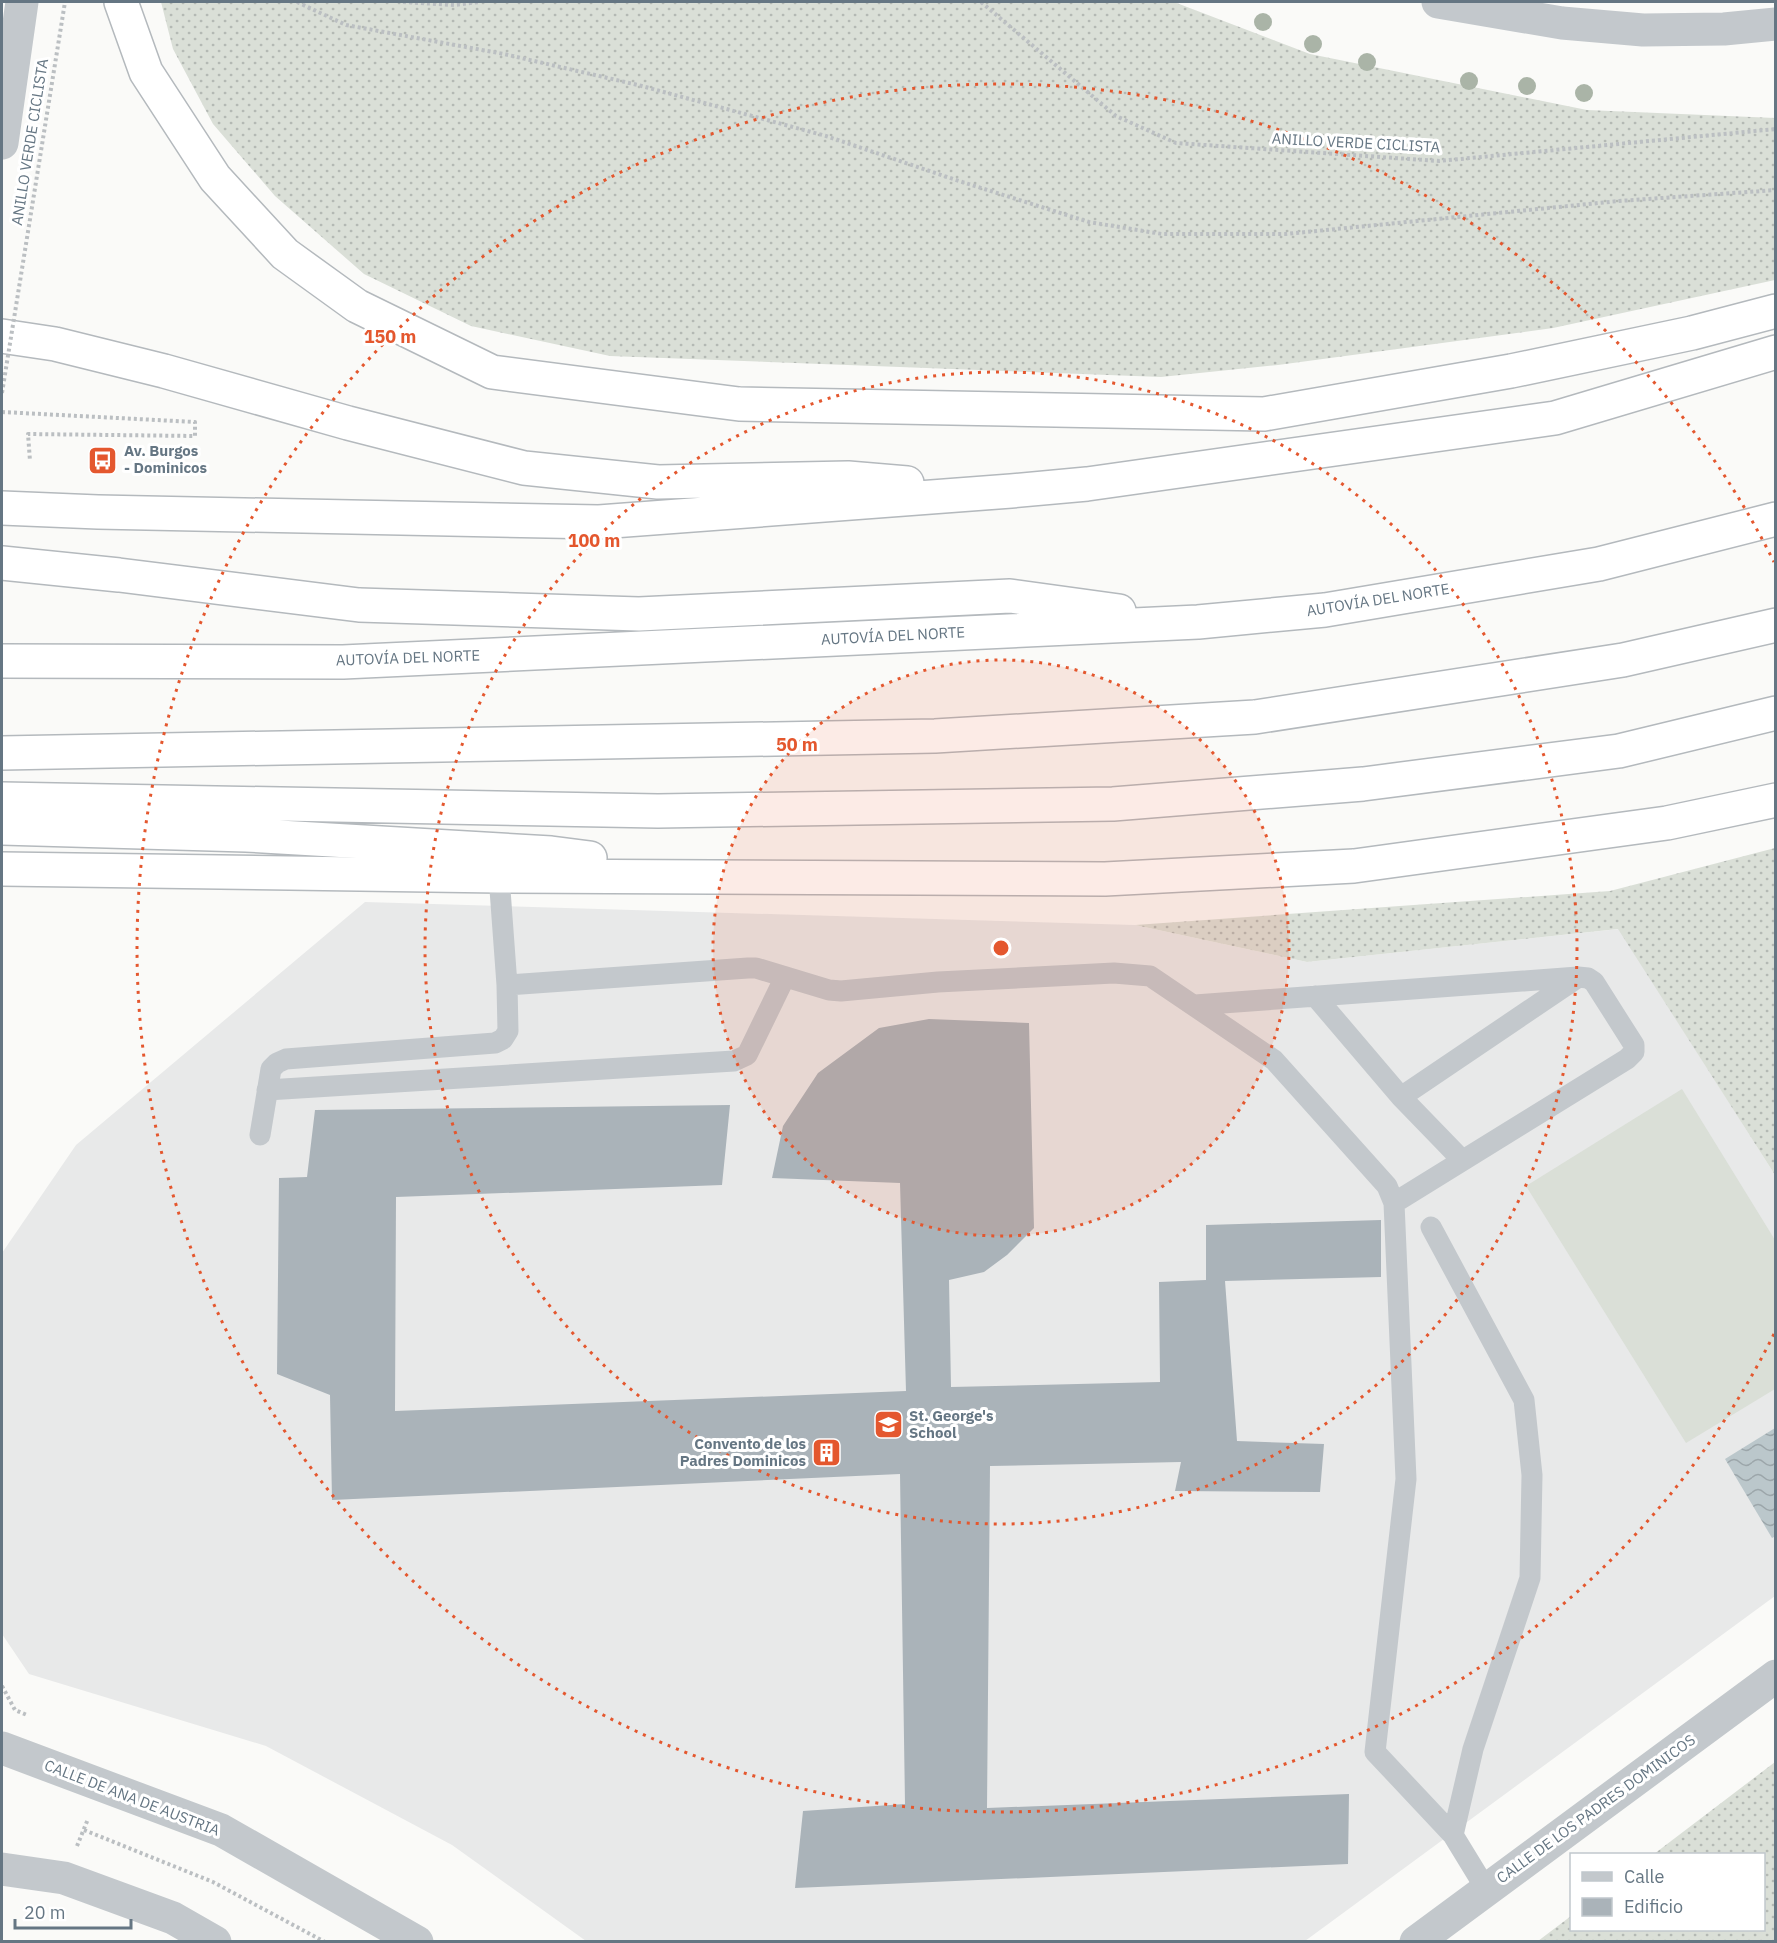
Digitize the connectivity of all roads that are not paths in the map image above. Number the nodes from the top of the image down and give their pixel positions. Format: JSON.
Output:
{"nodes":[{"id":1,"x":22,"y":2,"type":"edge"},
{"id":2,"x":121,"y":2,"type":"edge"},
{"id":3,"x":1438,"y":2,"type":"edge"},
{"id":4,"x":1776,"y":24,"type":"edge"},
{"id":5,"x":2,"y":143,"type":"edge"},
{"id":6,"x":1776,"y":311,"type":"edge"},
{"id":7,"x":2,"y":336,"type":"edge"},
{"id":8,"x":1776,"y":352,"type":"edge"},
{"id":9,"x":1011,"y":491,"type":"junction"},
{"id":10,"x":2,"y":508,"type":"edge"},
{"id":11,"x":1776,"y":519,"type":"edge"},
{"id":12,"x":2,"y":563,"type":"edge"},
{"id":13,"x":1198,"y":622,"type":"junction"},
{"id":14,"x":1776,"y":626,"type":"edge"},
{"id":15,"x":2,"y":661,"type":"edge"},
{"id":16,"x":1776,"y":713,"type":"edge"},
{"id":17,"x":2,"y":753,"type":"edge"},
{"id":18,"x":2,"y":799,"type":"edge"},
{"id":19,"x":1776,"y":800,"type":"edge"},
{"id":20,"x":2,"y":828,"type":"edge"},
{"id":21,"x":2,"y":869,"type":"edge"},
{"id":22,"x":499,"y":876,"type":"junction"},
{"id":23,"x":762,"y":877,"type":"junction"},
{"id":24,"x":785,"y":977,"type":"junction"},
{"id":25,"x":1578,"y":977,"type":"junction"},
{"id":26,"x":507,"y":985,"type":"junction"},
{"id":27,"x":1315,"y":996,"type":"junction"},
{"id":28,"x":1195,"y":1005,"type":"junction"},
{"id":29,"x":267,"y":1090,"type":"junction"},
{"id":30,"x":1401,"y":1097,"type":"junction"},
{"id":31,"x":260,"y":1136,"type":"dead end"},
{"id":32,"x":1462,"y":1160,"type":"junction"},
{"id":33,"x":1394,"y":1203,"type":"junction"},
{"id":34,"x":1431,"y":1227,"type":"dead end"},
{"id":35,"x":1776,"y":1676,"type":"edge"},
{"id":36,"x":2,"y":1748,"type":"edge"},
{"id":37,"x":1453,"y":1835,"type":"junction"},
{"id":38,"x":2,"y":1869,"type":"edge"},
{"id":39,"x":1486,"y":1889,"type":"junction"},
{"id":40,"x":214,"y":1941,"type":"edge"},
{"id":41,"x":417,"y":1941,"type":"edge"},
{"id":42,"x":1416,"y":1941,"type":"edge"}],
"edges":[{"from":1,"to":5,"type":"street"},
{"from":2,"to":6,"type":"highway"},
{"from":3,"to":4,"type":"street"},
{"from":7,"to":9,"type":"highway"},
{"from":8,"to":9,"type":"highway"},
{"from":9,"to":10,"type":"highway"},
{"from":11,"to":13,"type":"highway","name":"AUTOVÍA DEL NORTE"},
{"from":12,"to":13,"type":"highway"},
{"from":13,"to":15,"type":"highway","name":"AUTOVÍA DEL NORTE"},
{"from":14,"to":17,"type":"highway"},
{"from":16,"to":18,"type":"highway"},
{"from":19,"to":23,"type":"highway"},
{"from":20,"to":23,"type":"highway"},
{"from":21,"to":22,"type":"highway"},
{"from":22,"to":23,"type":"highway"},
{"from":22,"to":26,"type":"lane"},
{"from":24,"to":26,"type":"lane"},
{"from":24,"to":28,"type":"lane"},
{"from":24,"to":29,"type":"lane"},
{"from":25,"to":27,"type":"lane"},
{"from":25,"to":30,"type":"lane"},
{"from":25,"to":32,"type":"lane"},
{"from":26,"to":29,"type":"lane"},
{"from":27,"to":28,"type":"lane"},
{"from":27,"to":30,"type":"lane"},
{"from":28,"to":33,"type":"lane"},
{"from":29,"to":31,"type":"lane"},
{"from":30,"to":32,"type":"lane"},
{"from":32,"to":33,"type":"lane"},
{"from":33,"to":37,"type":"lane"},
{"from":34,"to":37,"type":"lane"},
{"from":35,"to":39,"type":"street","name":"CALLE DE LOS PADRES DOMINICOS"},
{"from":36,"to":41,"type":"street","name":"CALLE DE ANA DE AUSTRIA"},
{"from":37,"to":39,"type":"lane"},
{"from":38,"to":40,"type":"street"},
{"from":39,"to":42,"type":"street","name":"CALLE DE LOS PADRES DOMINICOS"}]}
